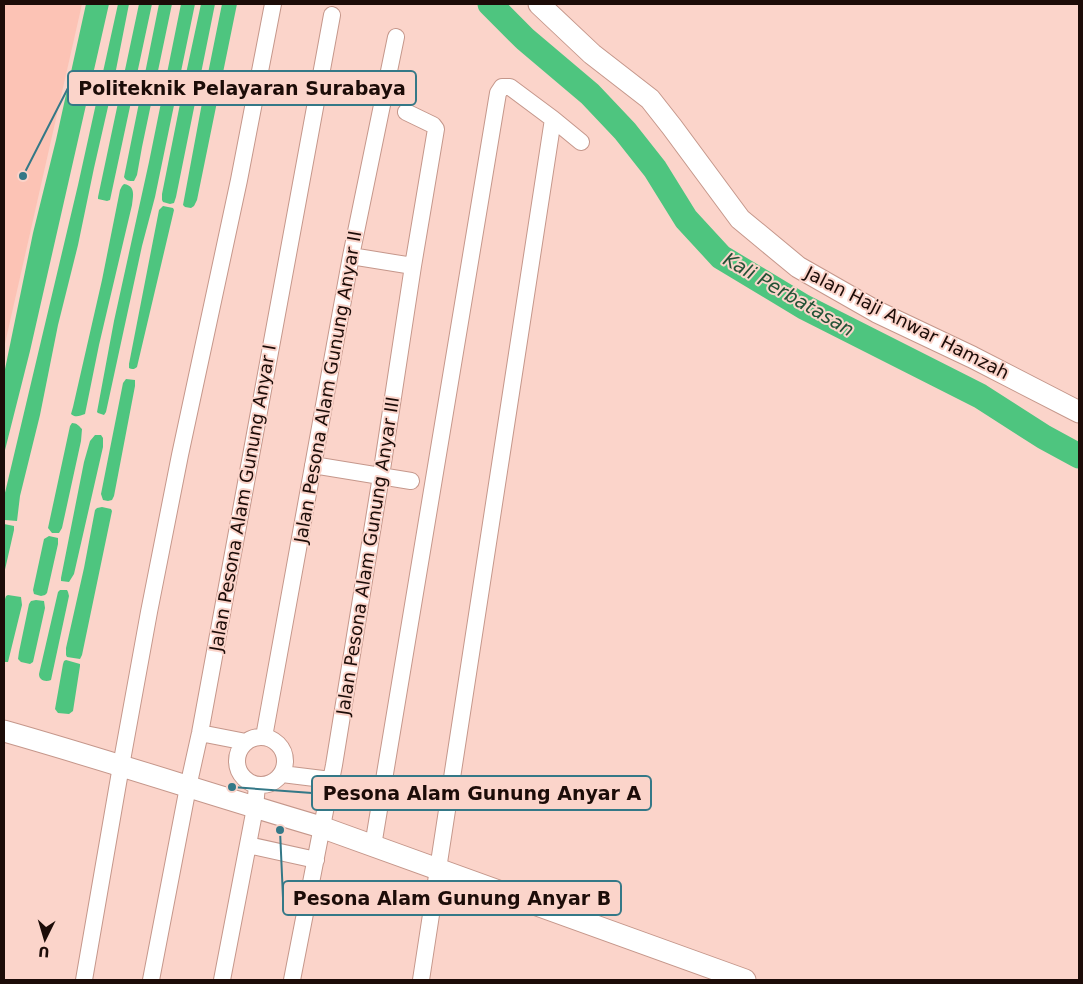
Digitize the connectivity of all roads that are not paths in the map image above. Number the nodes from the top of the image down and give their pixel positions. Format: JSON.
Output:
{"nodes":[{"id":1,"x":273,"y":4,"type":"edge"},
{"id":2,"x":539,"y":4,"type":"edge"},
{"id":3,"x":332,"y":15,"type":"dead end"},
{"id":4,"x":396,"y":37,"type":"dead end"},
{"id":5,"x":406,"y":112,"type":"dead end"},
{"id":6,"x":552,"y":118,"type":"junction"},
{"id":7,"x":581,"y":142,"type":"dead end"},
{"id":8,"x":351,"y":256,"type":"junction"},
{"id":9,"x":413,"y":266,"type":"junction"},
{"id":10,"x":1079,"y":412,"type":"edge"},
{"id":11,"x":313,"y":465,"type":"junction"},
{"id":12,"x":381,"y":476,"type":"junction"},
{"id":13,"x":411,"y":480,"type":"dead end"},
{"id":14,"x":4,"y":732,"type":"edge"},
{"id":15,"x":200,"y":733,"type":"junction"},
{"id":16,"x":264,"y":737,"type":"junction"},
{"id":17,"x":246,"y":742,"type":"junction"},
{"id":18,"x":121,"y":766,"type":"junction"},
{"id":19,"x":282,"y":774,"type":"junction"},
{"id":20,"x":331,"y":780,"type":"junction"},
{"id":21,"x":257,"y":785,"type":"junction"},
{"id":22,"x":188,"y":787,"type":"junction"},
{"id":23,"x":255,"y":808,"type":"junction"},
{"id":24,"x":322,"y":827,"type":"junction"},
{"id":25,"x":248,"y":845,"type":"junction"},
{"id":26,"x":373,"y":846,"type":"junction"},
{"id":27,"x":316,"y":860,"type":"junction"},
{"id":28,"x":438,"y":869,"type":"junction"},
{"id":29,"x":84,"y":980,"type":"edge"},
{"id":30,"x":151,"y":980,"type":"edge"},
{"id":31,"x":222,"y":980,"type":"edge"},
{"id":32,"x":292,"y":980,"type":"edge"},
{"id":33,"x":421,"y":980,"type":"edge"},
{"id":34,"x":745,"y":980,"type":"edge"}],
"edges":[{"from":1,"to":18,"type":"street"},
{"from":2,"to":10,"type":"street","name":"Jalan Haji Anwar Hamzah"},
{"from":3,"to":15,"type":"street","name":"Jalan Pesona Alam Gunung Anyar I"},
{"from":4,"to":8,"type":"street","name":"Jalan Pesona Alam Gunung Anyar II"},
{"from":5,"to":9,"type":"street","name":"Jalan Pesona Alam Gunung Anyar III"},
{"from":6,"to":7,"type":"street"},
{"from":6,"to":26,"type":"street"},
{"from":6,"to":28,"type":"street"},
{"from":8,"to":9,"type":"street"},
{"from":8,"to":11,"type":"street","name":"Jalan Pesona Alam Gunung Anyar II"},
{"from":9,"to":12,"type":"street","name":"Jalan Pesona Alam Gunung Anyar III"},
{"from":11,"to":12,"type":"street"},
{"from":11,"to":16,"type":"street","name":"Jalan Pesona Alam Gunung Anyar II"},
{"from":12,"to":13,"type":"street"},
{"from":12,"to":20,"type":"street","name":"Jalan Pesona Alam Gunung Anyar III"},
{"from":14,"to":18,"type":"street"},
{"from":15,"to":17,"type":"street"},
{"from":15,"to":22,"type":"street","name":"Jalan Pesona Alam Gunung Anyar I"},
{"from":16,"to":17,"type":"street"},
{"from":16,"to":19,"type":"street"},
{"from":17,"to":21,"type":"street"},
{"from":18,"to":22,"type":"street"},
{"from":18,"to":29,"type":"street"},
{"from":19,"to":20,"type":"street"},
{"from":19,"to":21,"type":"street"},
{"from":20,"to":24,"type":"street","name":"Jalan Pesona Alam Gunung Anyar III"},
{"from":21,"to":23,"type":"street"},
{"from":22,"to":23,"type":"street"},
{"from":22,"to":30,"type":"street","name":"Jalan Pesona Alam Gunung Anyar I"},
{"from":23,"to":24,"type":"street"},
{"from":23,"to":25,"type":"street"},
{"from":24,"to":26,"type":"street"},
{"from":24,"to":27,"type":"street","name":"Jalan Pesona Alam Gunung Anyar III"},
{"from":25,"to":27,"type":"street"},
{"from":25,"to":31,"type":"street"},
{"from":26,"to":28,"type":"street"},
{"from":27,"to":32,"type":"street","name":"Jalan Pesona Alam Gunung Anyar III"},
{"from":28,"to":33,"type":"street"},
{"from":28,"to":34,"type":"street"}]}
